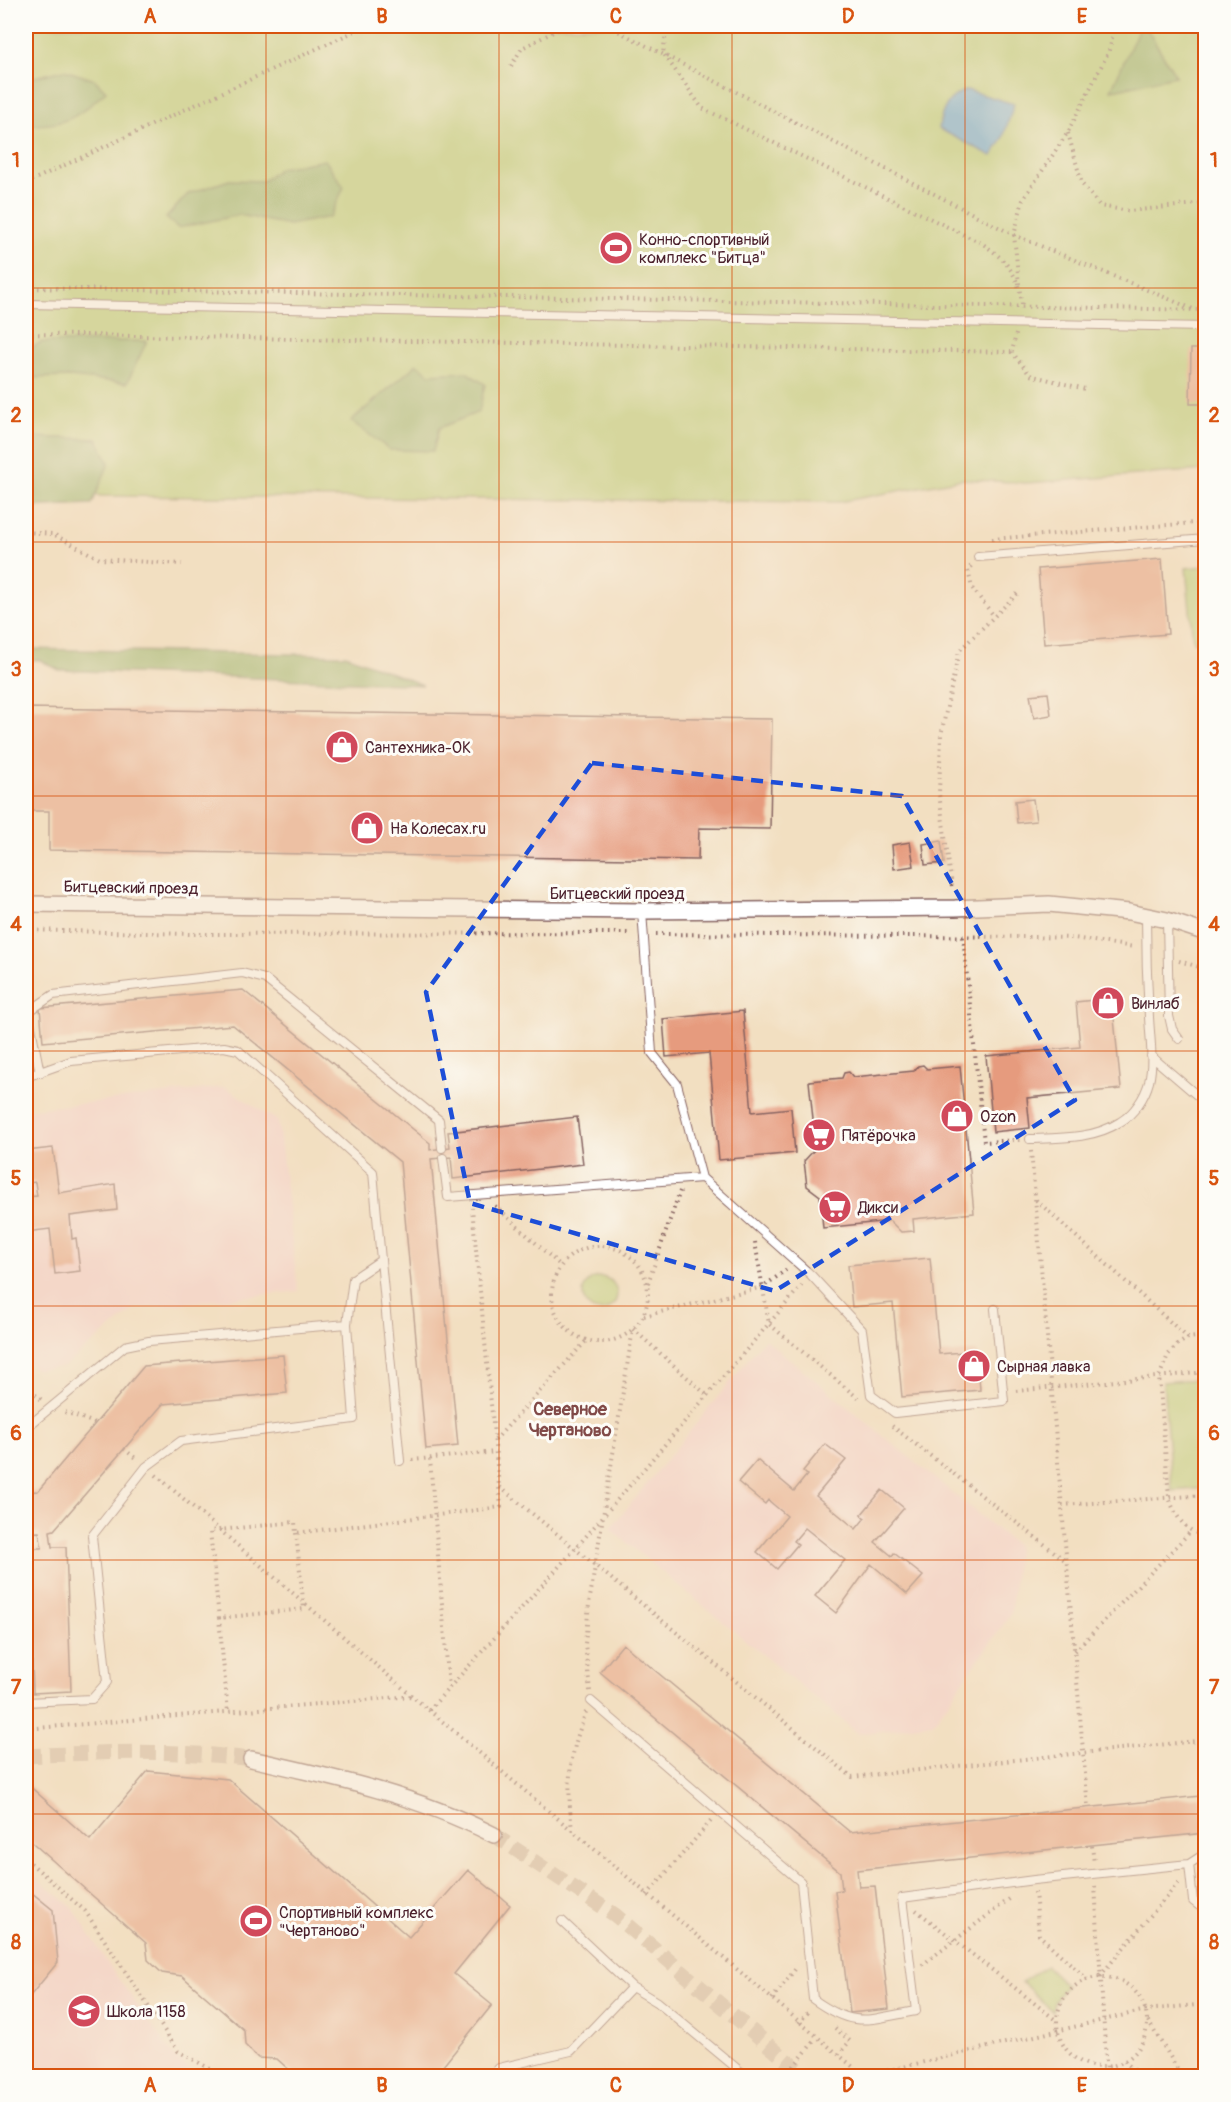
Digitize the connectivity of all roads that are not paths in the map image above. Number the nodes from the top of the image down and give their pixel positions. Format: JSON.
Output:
{"nodes":[{"id":1,"x":26,"y":304,"type":"edge"},
{"id":2,"x":1206,"y":327,"type":"edge"},
{"id":3,"x":1206,"y":539,"type":"edge"},
{"id":4,"x":978,"y":557,"type":"road end"},
{"id":5,"x":26,"y":904,"type":"edge"},
{"id":6,"x":642,"y":911,"type":"junction"},
{"id":7,"x":1146,"y":916,"type":"junction"},
{"id":8,"x":1167,"y":920,"type":"junction"},
{"id":9,"x":1206,"y":933,"type":"edge"},
{"id":10,"x":1179,"y":1039,"type":"dead end"},
{"id":11,"x":1151,"y":1056,"type":"junction"},
{"id":12,"x":40,"y":1073,"type":"junction"},
{"id":13,"x":26,"y":1077,"type":"edge"},
{"id":14,"x":1206,"y":1103,"type":"edge"},
{"id":15,"x":1030,"y":1139,"type":"road end"},
{"id":16,"x":442,"y":1148,"type":"dead end"},
{"id":17,"x":443,"y":1158,"type":"dead end"},
{"id":18,"x":702,"y":1178,"type":"junction"},
{"id":19,"x":381,"y":1260,"type":"junction"},
{"id":20,"x":995,"y":1309,"type":"dead end"},
{"id":21,"x":347,"y":1324,"type":"junction"},
{"id":22,"x":26,"y":1428,"type":"edge"},
{"id":23,"x":400,"y":1461,"type":"dead end"},
{"id":24,"x":591,"y":1701,"type":"road end"},
{"id":25,"x":26,"y":1702,"type":"edge"},
{"id":26,"x":251,"y":1759,"type":"tunnel mouth"},
{"id":27,"x":494,"y":1835,"type":"tunnel mouth"},
{"id":28,"x":1206,"y":1852,"type":"edge"},
{"id":29,"x":1189,"y":1867,"type":"junction"},
{"id":30,"x":1206,"y":1911,"type":"edge"},
{"id":31,"x":562,"y":1921,"type":"dead end"},
{"id":32,"x":632,"y":1986,"type":"junction"},
{"id":33,"x":492,"y":2076,"type":"edge"},
{"id":34,"x":746,"y":2076,"type":"edge"}],
"edges":[{"from":1,"to":2,"type":"lane"},
{"from":3,"to":4,"type":"lane"},
{"from":5,"to":6,"type":"street","name":"Битцевский проезд"},
{"from":6,"to":7,"type":"street","name":"Битцевский проезд"},
{"from":6,"to":18,"type":"lane"},
{"from":7,"to":8,"type":"street","name":"Битцевский проезд"},
{"from":7,"to":11,"type":"lane"},
{"from":8,"to":9,"type":"street","name":"Битцевский проезд"},
{"from":8,"to":10,"type":"lane"},
{"from":11,"to":14,"type":"lane"},
{"from":11,"to":15,"type":"lane"},
{"from":12,"to":13,"type":"lane"},
{"from":12,"to":16,"type":"lane"},
{"from":12,"to":19,"type":"lane"},
{"from":17,"to":18,"type":"lane"},
{"from":18,"to":20,"type":"lane"},
{"from":19,"to":21,"type":"lane"},
{"from":19,"to":23,"type":"lane"},
{"from":21,"to":22,"type":"lane"},
{"from":21,"to":25,"type":"lane"},
{"from":24,"to":29,"type":"lane"},
{"from":26,"to":27,"type":"street"},
{"from":28,"to":29,"type":"lane"},
{"from":29,"to":30,"type":"lane"},
{"from":31,"to":32,"type":"lane"},
{"from":32,"to":33,"type":"lane"},
{"from":32,"to":34,"type":"lane"}]}
